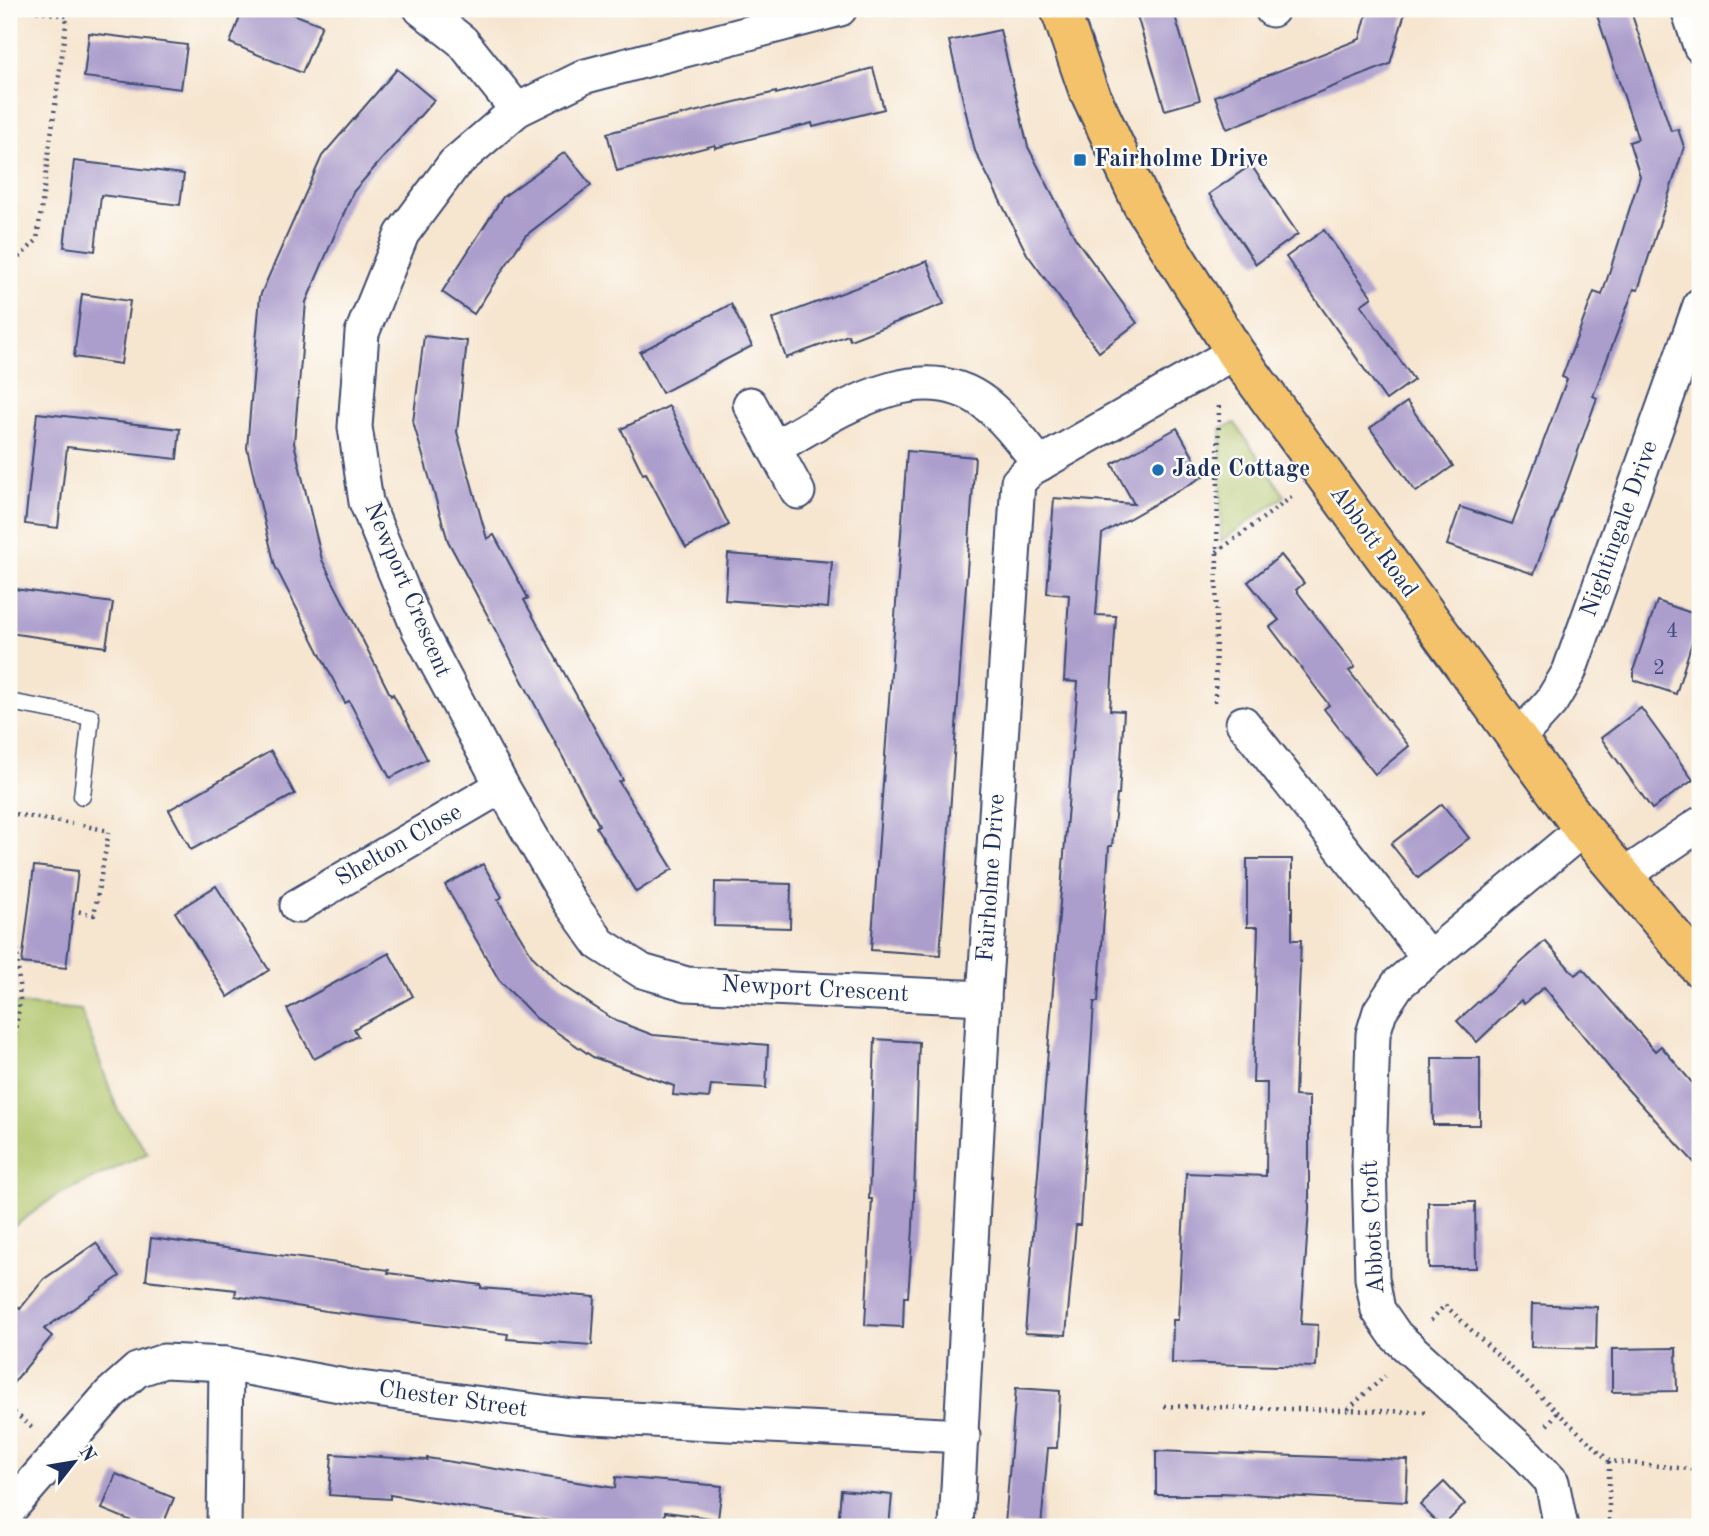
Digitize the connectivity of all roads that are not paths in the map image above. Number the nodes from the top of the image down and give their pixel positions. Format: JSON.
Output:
{"nodes":[{"id":1,"x":421,"y":9,"type":"edge"},
{"id":2,"x":840,"y":9,"type":"edge"},
{"id":3,"x":1060,"y":9,"type":"edge"},
{"id":4,"x":1688,"y":9,"type":"edge"},
{"id":5,"x":775,"y":16,"type":"edge"},
{"id":6,"x":1700,"y":46,"type":"edge"},
{"id":7,"x":517,"y":110,"type":"junction"},
{"id":8,"x":1700,"y":305,"type":"edge"},
{"id":9,"x":1235,"y":352,"type":"junction"},
{"id":10,"x":750,"y":404,"type":"dead end"},
{"id":11,"x":774,"y":448,"type":"junction"},
{"id":12,"x":1040,"y":464,"type":"junction"},
{"id":13,"x":798,"y":492,"type":"dead end"},
{"id":14,"x":9,"y":702,"type":"edge"},
{"id":15,"x":1243,"y":723,"type":"road end"},
{"id":16,"x":1517,"y":739,"type":"junction"},
{"id":17,"x":502,"y":786,"type":"junction"},
{"id":18,"x":82,"y":796,"type":"dead end"},
{"id":19,"x":1700,"y":824,"type":"edge"},
{"id":20,"x":1583,"y":829,"type":"junction"},
{"id":21,"x":1622,"y":877,"type":"junction"},
{"id":22,"x":297,"y":906,"type":"dead end"},
{"id":23,"x":1428,"y":957,"type":"junction"},
{"id":24,"x":1700,"y":968,"type":"edge"},
{"id":25,"x":984,"y":998,"type":"junction"},
{"id":26,"x":226,"y":1364,"type":"junction"},
{"id":27,"x":963,"y":1436,"type":"junction"},
{"id":28,"x":9,"y":1510,"type":"edge"},
{"id":29,"x":224,"y":1527,"type":"edge"},
{"id":30,"x":956,"y":1527,"type":"edge"},
{"id":31,"x":1561,"y":1527,"type":"edge"}],
"edges":[{"from":1,"to":7,"type":"street"},
{"from":2,"to":5,"type":"street","name":"Newport Crescent"},
{"from":3,"to":9,"type":"main road","name":"Abbott Road"},
{"from":4,"to":6,"type":"street"},
{"from":5,"to":7,"type":"street","name":"Newport Crescent"},
{"from":7,"to":17,"type":"street","name":"Newport Crescent"},
{"from":8,"to":16,"type":"street","name":"Nightingale Drive"},
{"from":9,"to":12,"type":"street","name":"Fairholme Drive"},
{"from":9,"to":16,"type":"main road","name":"Abbott Road"},
{"from":10,"to":11,"type":"street"},
{"from":11,"to":12,"type":"street"},
{"from":11,"to":13,"type":"street"},
{"from":12,"to":25,"type":"street","name":"Fairholme Drive"},
{"from":14,"to":18,"type":"lane"},
{"from":15,"to":23,"type":"street"},
{"from":16,"to":20,"type":"main road","name":"Abbott Road"},
{"from":17,"to":22,"type":"street","name":"Shelton Close"},
{"from":17,"to":25,"type":"street","name":"Newport Crescent"},
{"from":19,"to":21,"type":"street"},
{"from":20,"to":21,"type":"main road","name":"Abbott Road"},
{"from":20,"to":23,"type":"street","name":"Abbots Croft"},
{"from":21,"to":24,"type":"main road","name":"Abbott Road"},
{"from":23,"to":31,"type":"street","name":"Abbots Croft"},
{"from":25,"to":27,"type":"street","name":"Fairholme Drive"},
{"from":26,"to":27,"type":"street","name":"Chester Street"},
{"from":26,"to":28,"type":"street","name":"Chester Street"},
{"from":26,"to":29,"type":"street"},
{"from":27,"to":30,"type":"street","name":"Fairholme Drive"}]}
